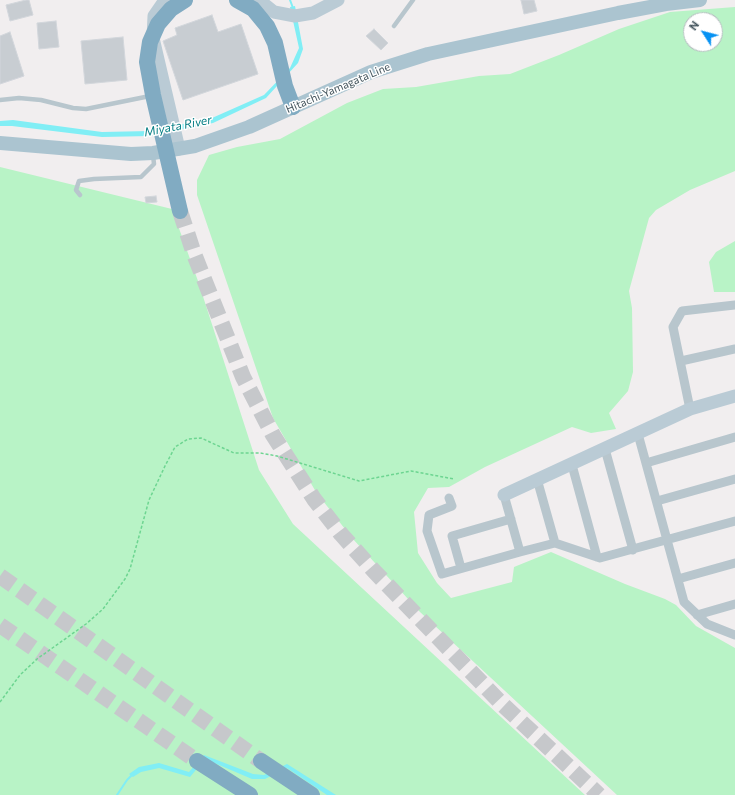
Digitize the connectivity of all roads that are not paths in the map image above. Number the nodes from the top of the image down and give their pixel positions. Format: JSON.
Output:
{"nodes":[{"id":1,"x":165,"y":0,"type":"edge"},
{"id":2,"x":185,"y":0,"type":"edge"},
{"id":3,"x":237,"y":0,"type":"edge"},
{"id":4,"x":259,"y":0,"type":"edge"},
{"id":5,"x":338,"y":0,"type":"edge"},
{"id":6,"x":412,"y":0,"type":"edge"},
{"id":7,"x":700,"y":0,"type":"edge"},
{"id":8,"x":664,"y":2,"type":"edge"},
{"id":9,"x":394,"y":26,"type":"dead end"},
{"id":10,"x":166,"y":92,"type":"junction"},
{"id":11,"x":0,"y":100,"type":"edge"},
{"id":12,"x":290,"y":100,"type":"junction"},
{"id":13,"x":0,"y":143,"type":"edge"},
{"id":14,"x":178,"y":144,"type":"junction"},
{"id":15,"x":153,"y":154,"type":"junction"},
{"id":16,"x":80,"y":195,"type":"dead end"},
{"id":17,"x":180,"y":211,"type":"tunnel mouth"},
{"id":18,"x":735,"y":305,"type":"edge"},
{"id":19,"x":735,"y":349,"type":"edge"},
{"id":20,"x":682,"y":361,"type":"junction"},
{"id":21,"x":735,"y":396,"type":"edge"},
{"id":22,"x":690,"y":409,"type":"junction"},
{"id":23,"x":638,"y":434,"type":"junction"},
{"id":24,"x":735,"y":437,"type":"edge"},
{"id":25,"x":605,"y":449,"type":"junction"},
{"id":26,"x":646,"y":463,"type":"junction"},
{"id":27,"x":572,"y":465,"type":"junction"},
{"id":28,"x":537,"y":479,"type":"junction"},
{"id":29,"x":735,"y":479,"type":"edge"},
{"id":30,"x":504,"y":495,"type":"joint"},
{"id":31,"x":449,"y":498,"type":"dead end"},
{"id":32,"x":657,"y":501,"type":"junction"},
{"id":33,"x":510,"y":518,"type":"junction"},
{"id":34,"x":735,"y":521,"type":"edge"},
{"id":35,"x":668,"y":540,"type":"junction"},
{"id":36,"x":555,"y":543,"type":"junction"},
{"id":37,"x":633,"y":550,"type":"junction"},
{"id":38,"x":520,"y":552,"type":"junction"},
{"id":39,"x":597,"y":558,"type":"junction"},
{"id":40,"x":735,"y":563,"type":"edge"},
{"id":41,"x":461,"y":568,"type":"junction"},
{"id":42,"x":678,"y":579,"type":"junction"},
{"id":43,"x":735,"y":604,"type":"edge"},
{"id":44,"x":697,"y":616,"type":"junction"},
{"id":45,"x":735,"y":635,"type":"edge"},
{"id":46,"x":197,"y":761,"type":"tunnel mouth"},
{"id":47,"x":261,"y":761,"type":"tunnel mouth"},
{"id":48,"x":250,"y":795,"type":"edge"},
{"id":49,"x":312,"y":795,"type":"edge"}],
"edges":[{"from":1,"to":10,"type":"street"},
{"from":2,"to":17,"type":"highway"},
{"from":3,"to":12,"type":"highway"},
{"from":4,"to":5,"type":"street"},
{"from":6,"to":9,"type":"lane"},
{"from":7,"to":8,"type":"main road","name":"Hitachi-Yamagata Line"},
{"from":8,"to":12,"type":"main road","name":"Hitachi-Yamagata Line"},
{"from":10,"to":11,"type":"lane"},
{"from":10,"to":14,"type":"street"},
{"from":12,"to":14,"type":"main road","name":"Hitachi-Yamagata Line"},
{"from":13,"to":15,"type":"main road","name":"Hitachi-Yamagata Line"},
{"from":14,"to":15,"type":"main road","name":"Hitachi-Yamagata Line"},
{"from":15,"to":16,"type":"lane"},
{"from":18,"to":20,"type":"street"},
{"from":19,"to":20,"type":"street"},
{"from":20,"to":22,"type":"street"},
{"from":21,"to":22,"type":"street"},
{"from":22,"to":23,"type":"street"},
{"from":23,"to":25,"type":"street"},
{"from":23,"to":26,"type":"street"},
{"from":24,"to":26,"type":"street"},
{"from":25,"to":27,"type":"street"},
{"from":25,"to":37,"type":"street"},
{"from":26,"to":32,"type":"street"},
{"from":27,"to":28,"type":"street"},
{"from":27,"to":39,"type":"street"},
{"from":28,"to":30,"type":"street"},
{"from":28,"to":36,"type":"street"},
{"from":29,"to":32,"type":"street"},
{"from":30,"to":33,"type":"street"},
{"from":31,"to":41,"type":"street"},
{"from":32,"to":35,"type":"street"},
{"from":33,"to":38,"type":"street"},
{"from":33,"to":41,"type":"street"},
{"from":34,"to":35,"type":"street"},
{"from":35,"to":37,"type":"street"},
{"from":35,"to":42,"type":"street"},
{"from":36,"to":38,"type":"street"},
{"from":36,"to":39,"type":"street"},
{"from":37,"to":39,"type":"street"},
{"from":38,"to":41,"type":"street"},
{"from":40,"to":42,"type":"street"},
{"from":42,"to":44,"type":"street"},
{"from":43,"to":44,"type":"street"},
{"from":44,"to":45,"type":"street"},
{"from":46,"to":48,"type":"highway"},
{"from":47,"to":49,"type":"highway"}]}
